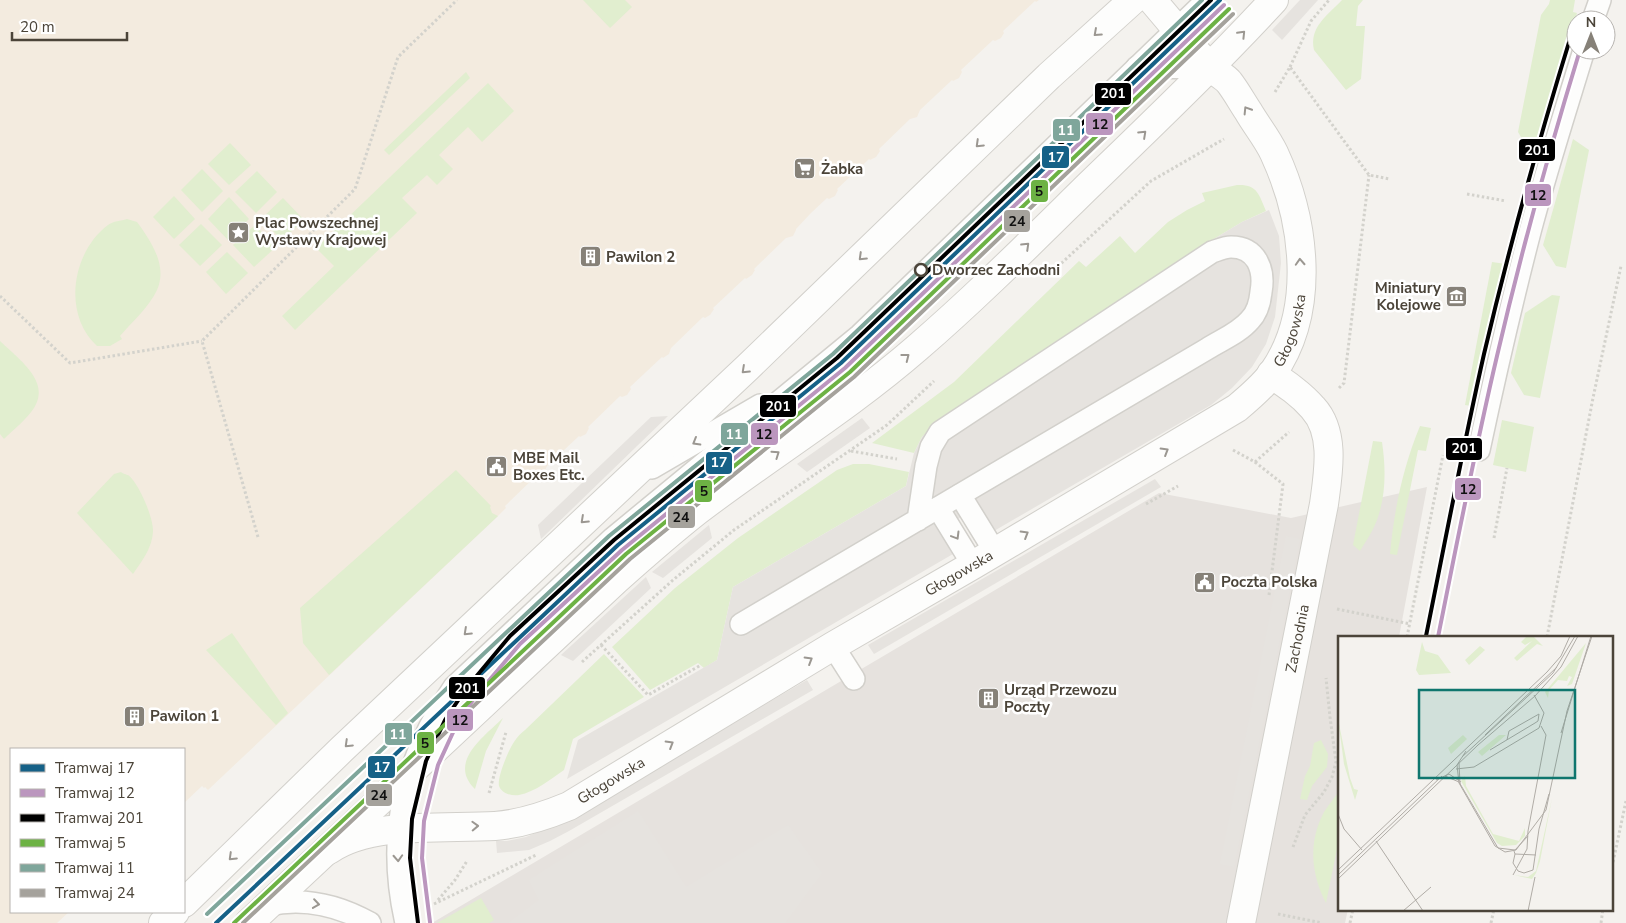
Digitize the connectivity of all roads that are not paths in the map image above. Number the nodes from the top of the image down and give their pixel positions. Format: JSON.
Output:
{"nodes":[{"id":1,"x":1133,"y":0,"type":"edge"},
{"id":2,"x":1152,"y":0,"type":"edge"},
{"id":3,"x":1208,"y":0,"type":"edge"},
{"id":4,"x":1274,"y":0,"type":"edge"},
{"id":5,"x":1177,"y":30,"type":"junction"},
{"id":6,"x":1581,"y":60,"type":"edge"},
{"id":7,"x":1137,"y":67,"type":"junction"},
{"id":8,"x":1210,"y":68,"type":"junction"},
{"id":9,"x":814,"y":374,"type":"junction"},
{"id":10,"x":1271,"y":374,"type":"junction"},
{"id":11,"x":773,"y":407,"type":"junction"},
{"id":12,"x":1479,"y":450,"type":"dead end"},
{"id":13,"x":620,"y":486,"type":"junction"},
{"id":14,"x":722,"y":492,"type":"junction"},
{"id":15,"x":960,"y":496,"type":"junction"},
{"id":16,"x":938,"y":508,"type":"junction"},
{"id":17,"x":918,"y":520,"type":"junction"},
{"id":18,"x":984,"y":558,"type":"junction"},
{"id":19,"x":741,"y":624,"type":"dead end"},
{"id":20,"x":833,"y":646,"type":"junction"},
{"id":21,"x":854,"y":679,"type":"dead end"},
{"id":22,"x":410,"y":774,"type":"junction"},
{"id":23,"x":398,"y":830,"type":"junction"},
{"id":24,"x":321,"y":856,"type":"junction"},
{"id":25,"x":185,"y":902,"type":"edge"},
{"id":26,"x":173,"y":913,"type":"edge"},
{"id":27,"x":258,"y":914,"type":"edge"},
{"id":28,"x":163,"y":923,"type":"edge"},
{"id":29,"x":370,"y":923,"type":"edge"},
{"id":30,"x":406,"y":923,"type":"edge"},
{"id":31,"x":1241,"y":923,"type":"edge"}],
"edges":[{"from":1,"to":13,"type":"street","one_way":true},
{"from":2,"to":5,"type":"street","name":"Głogowska"},
{"from":3,"to":5,"type":"lane"},
{"from":8,"to":4,"type":"street","name":"Głogowska","one_way":true},
{"from":5,"to":7,"type":"lane"},
{"from":5,"to":8,"type":"street","name":"Głogowska"},
{"from":6,"to":12,"type":"lane"},
{"from":7,"to":8,"type":"lane"},
{"from":7,"to":9,"type":"lane"},
{"from":10,"to":8,"type":"street","name":"Głogowska","one_way":true},
{"from":14,"to":8,"type":"street","name":"Głogowska","one_way":true},
{"from":9,"to":11,"type":"lane"},
{"from":9,"to":13,"type":"lane","one_way":true},
{"from":18,"to":10,"type":"street","name":"Głogowska","one_way":true},
{"from":10,"to":31,"type":"street","name":"Zachodnia"},
{"from":11,"to":14,"type":"lane"},
{"from":11,"to":22,"type":"lane"},
{"from":13,"to":25,"type":"street","one_way":true},
{"from":14,"to":22,"type":"street","name":"Głogowska"},
{"from":15,"to":16,"type":"lane"},
{"from":15,"to":17,"type":"lane"},
{"from":15,"to":18,"type":"lane"},
{"from":16,"to":17,"type":"lane"},
{"from":16,"to":18,"type":"lane","one_way":true},
{"from":17,"to":19,"type":"lane"},
{"from":18,"to":20,"type":"street","name":"Głogowska"},
{"from":20,"to":21,"type":"lane"},
{"from":23,"to":20,"type":"street","name":"Głogowska","one_way":true},
{"from":22,"to":23,"type":"lane"},
{"from":22,"to":24,"type":"street","name":"Głogowska"},
{"from":23,"to":24,"type":"street","name":"Głogowska"},
{"from":23,"to":30,"type":"lane","one_way":true},
{"from":24,"to":27,"type":"street","name":"Głogowska"},
{"from":26,"to":28,"type":"street"},
{"from":27,"to":29,"type":"lane","one_way":true}]}
